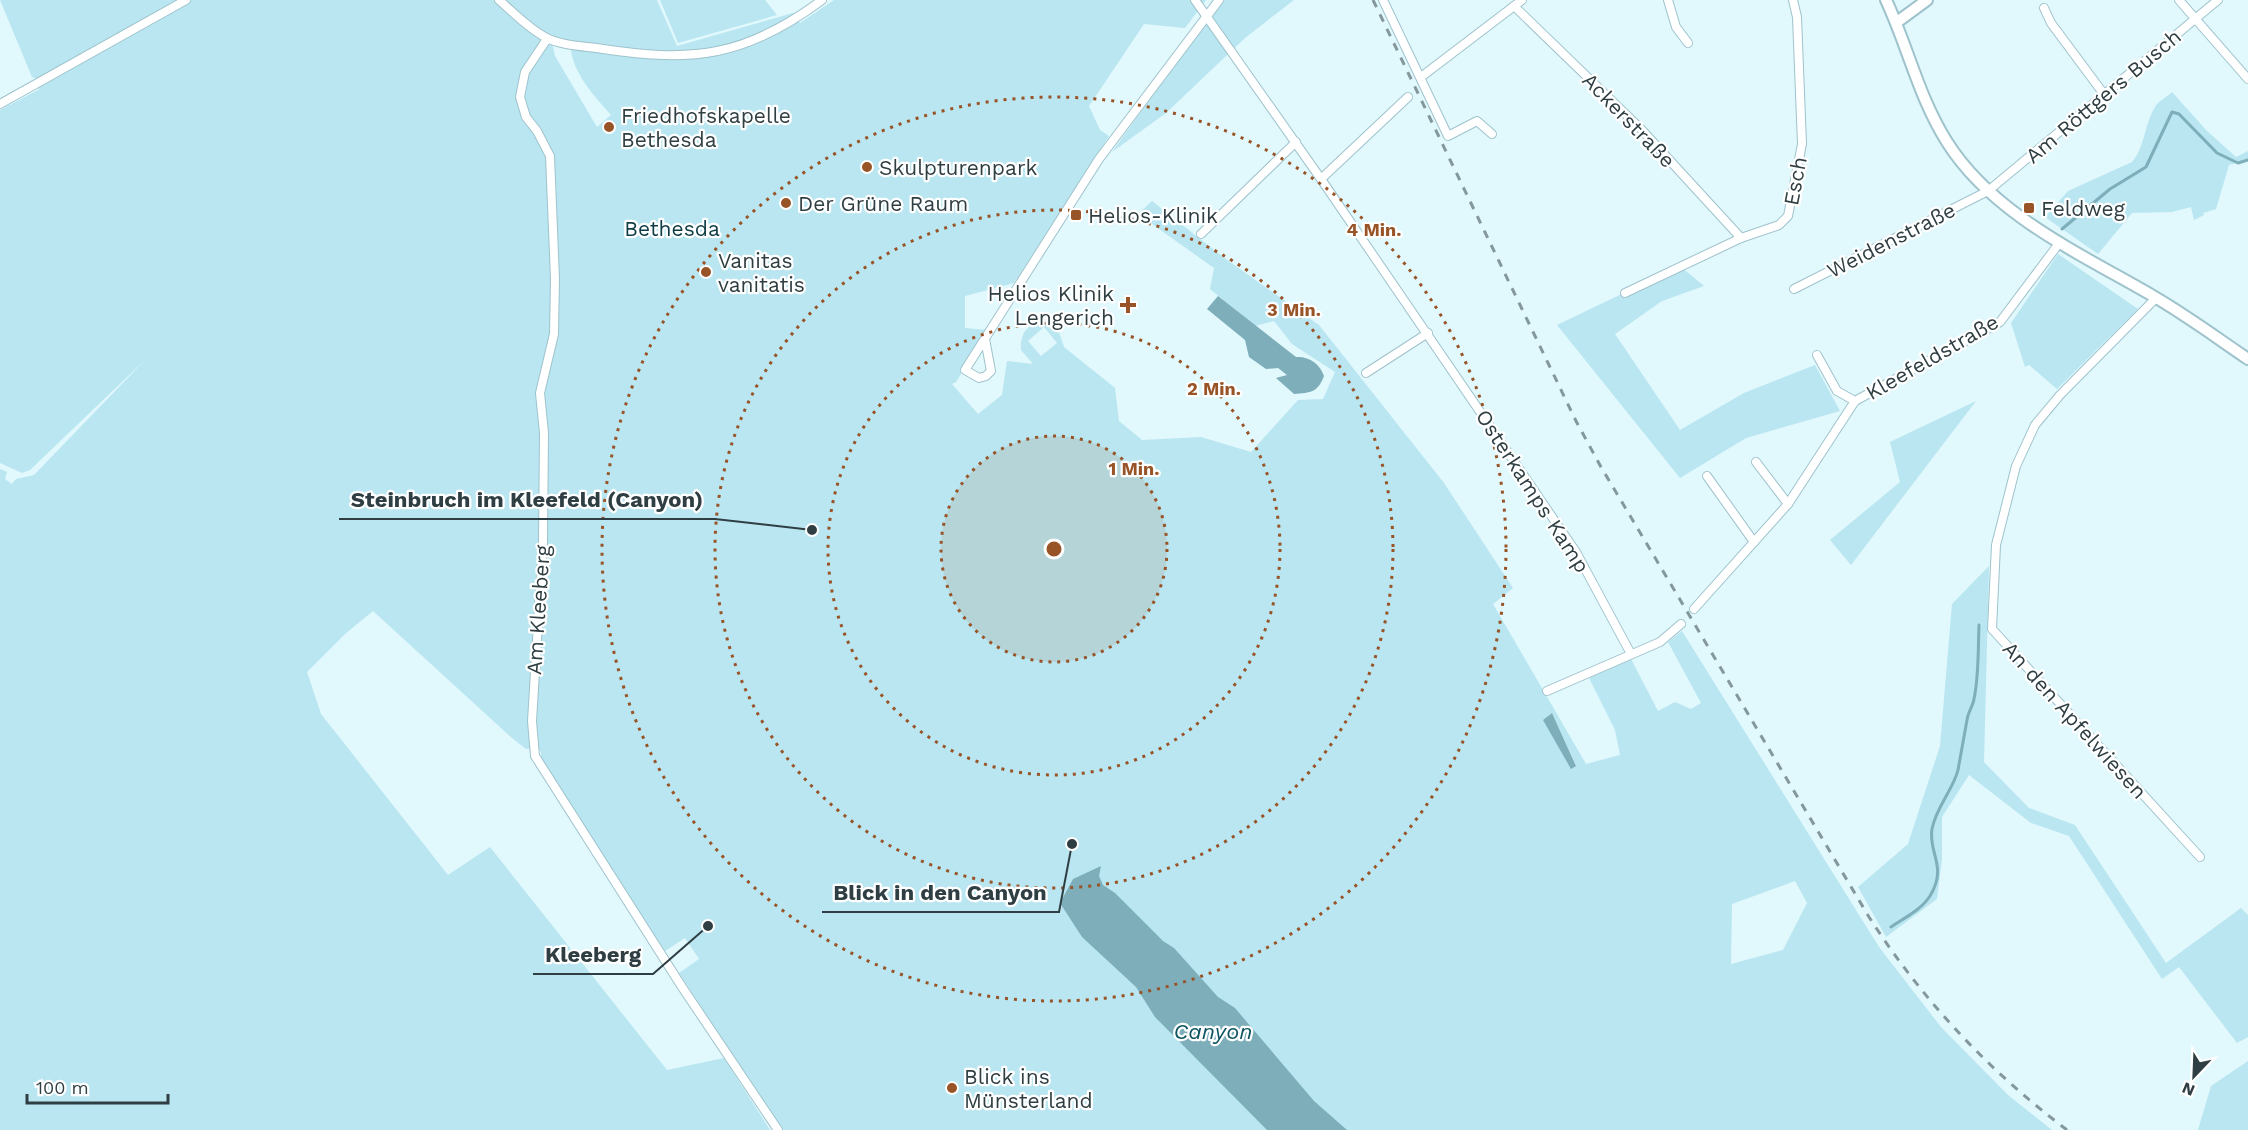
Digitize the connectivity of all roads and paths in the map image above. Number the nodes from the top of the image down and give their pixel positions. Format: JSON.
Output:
{"nodes":[{"id":1,"x":186,"y":0,"type":"edge"},
{"id":2,"x":499,"y":0,"type":"edge"},
{"id":3,"x":822,"y":0,"type":"edge"},
{"id":4,"x":1195,"y":0,"type":"edge"},
{"id":5,"x":1219,"y":0,"type":"edge"},
{"id":6,"x":1383,"y":0,"type":"edge"},
{"id":7,"x":1522,"y":0,"type":"edge"},
{"id":8,"x":1668,"y":0,"type":"edge"},
{"id":9,"x":1793,"y":0,"type":"edge"},
{"id":10,"x":1886,"y":0,"type":"edge"},
{"id":11,"x":1928,"y":0,"type":"edge"},
{"id":12,"x":2179,"y":0,"type":"edge"},
{"id":13,"x":2218,"y":0,"type":"edge"},
{"id":14,"x":1514,"y":6,"type":"junction"},
{"id":15,"x":2044,"y":8,"type":"dead end"},
{"id":16,"x":1206,"y":14,"type":"junction"},
{"id":17,"x":2196,"y":19,"type":"junction"},
{"id":18,"x":1897,"y":22,"type":"junction"},
{"id":19,"x":547,"y":39,"type":"junction"},
{"id":20,"x":1688,"y":43,"type":"dead end"},
{"id":21,"x":1420,"y":77,"type":"junction"},
{"id":22,"x":2248,"y":80,"type":"edge"},
{"id":23,"x":2103,"y":93,"type":"junction"},
{"id":24,"x":1408,"y":97,"type":"dead end"},
{"id":25,"x":0,"y":104,"type":"edge"},
{"id":26,"x":1492,"y":134,"type":"dead end"},
{"id":27,"x":1296,"y":142,"type":"junction"},
{"id":28,"x":1322,"y":178,"type":"junction"},
{"id":29,"x":1988,"y":191,"type":"junction"},
{"id":30,"x":1201,"y":234,"type":"dead end"},
{"id":31,"x":1741,"y":238,"type":"junction"},
{"id":32,"x":2060,"y":242,"type":"junction"},
{"id":33,"x":1794,"y":289,"type":"dead end"},
{"id":34,"x":1625,"y":293,"type":"dead end"},
{"id":35,"x":2157,"y":298,"type":"junction"},
{"id":36,"x":1428,"y":333,"type":"junction"},
{"id":37,"x":985,"y":339,"type":"junction"},
{"id":38,"x":1817,"y":355,"type":"dead end"},
{"id":39,"x":2248,"y":359,"type":"edge"},
{"id":40,"x":1366,"y":373,"type":"dead end"},
{"id":41,"x":1855,"y":401,"type":"junction"},
{"id":42,"x":1756,"y":462,"type":"dead end"},
{"id":43,"x":1707,"y":476,"type":"dead end"},
{"id":44,"x":1788,"y":504,"type":"junction"},
{"id":45,"x":1754,"y":542,"type":"junction"},
{"id":46,"x":1694,"y":609,"type":"dead end"},
{"id":47,"x":1681,"y":624,"type":"dead end"},
{"id":48,"x":1631,"y":654,"type":"junction"},
{"id":49,"x":1547,"y":691,"type":"dead end"},
{"id":50,"x":2200,"y":857,"type":"dead end"},
{"id":51,"x":778,"y":1130,"type":"edge"}],
"edges":[{"from":1,"to":25,"type":"street"},
{"from":2,"to":19,"type":"street"},
{"from":3,"to":19,"type":"street"},
{"from":4,"to":16,"type":"street","name":"Osterkamps Kamp"},
{"from":5,"to":16,"type":"street"},
{"from":6,"to":21,"type":"street"},
{"from":7,"to":14,"type":"street"},
{"from":8,"to":20,"type":"street"},
{"from":9,"to":31,"type":"street","name":"Esch"},
{"from":10,"to":18,"type":"street"},
{"from":11,"to":18,"type":"street"},
{"from":12,"to":17,"type":"street"},
{"from":13,"to":17,"type":"street","name":"Am Röttgers Busch"},
{"from":14,"to":21,"type":"street"},
{"from":14,"to":31,"type":"street","name":"Ackerstraße"},
{"from":15,"to":23,"type":"street"},
{"from":16,"to":27,"type":"street","name":"Osterkamps Kamp"},
{"from":16,"to":37,"type":"street"},
{"from":17,"to":22,"type":"street"},
{"from":17,"to":23,"type":"street","name":"Am Röttgers Busch"},
{"from":18,"to":29,"type":"street"},
{"from":19,"to":51,"type":"street","name":"Am Kleeberg"},
{"from":21,"to":26,"type":"street"},
{"from":23,"to":29,"type":"street","name":"Am Röttgers Busch"},
{"from":24,"to":28,"type":"street"},
{"from":27,"to":28,"type":"street","name":"Osterkamps Kamp"},
{"from":27,"to":30,"type":"street"},
{"from":28,"to":36,"type":"street","name":"Osterkamps Kamp"},
{"from":29,"to":32,"type":"street"},
{"from":29,"to":33,"type":"street","name":"Weidenstraße"},
{"from":31,"to":34,"type":"street","name":"Esch"},
{"from":32,"to":35,"type":"street"},
{"from":32,"to":41,"type":"street","name":"Kleefeldstraße"},
{"from":35,"to":39,"type":"street"},
{"from":35,"to":50,"type":"street","name":"An den Apfelwiesen"},
{"from":36,"to":40,"type":"street"},
{"from":36,"to":48,"type":"street","name":"Osterkamps Kamp"},
{"from":37,"to":37,"type":"street"},
{"from":38,"to":41,"type":"street"},
{"from":41,"to":44,"type":"street","name":"Kleefeldstraße"},
{"from":42,"to":44,"type":"street"},
{"from":43,"to":45,"type":"street"},
{"from":44,"to":45,"type":"street","name":"Kleefeldstraße"},
{"from":45,"to":46,"type":"street","name":"Kleefeldstraße"},
{"from":47,"to":48,"type":"street"},
{"from":48,"to":49,"type":"street"}]}
